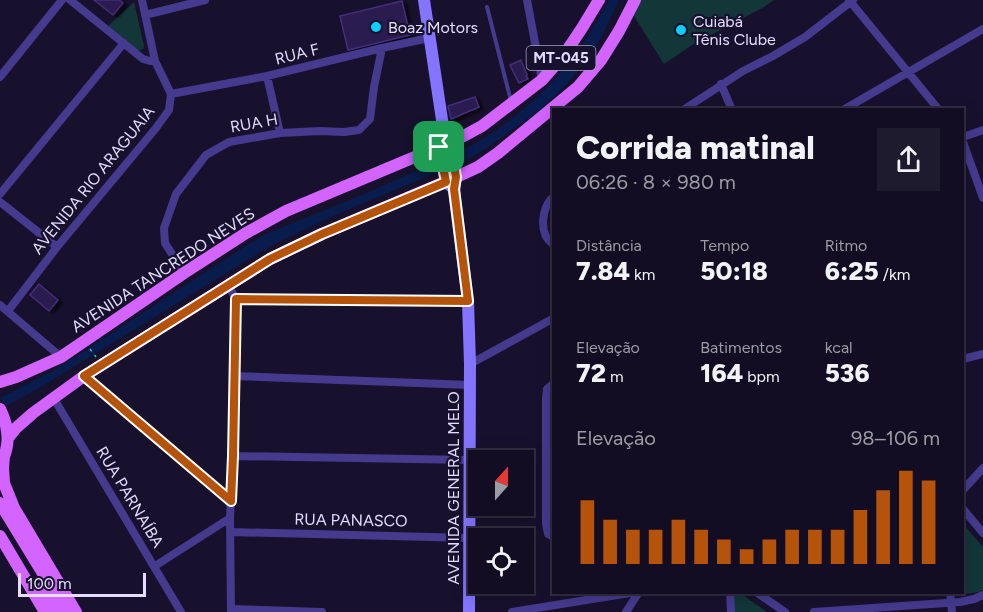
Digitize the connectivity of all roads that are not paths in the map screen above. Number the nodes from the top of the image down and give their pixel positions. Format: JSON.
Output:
{"nodes":[{"id":1,"x":62,"y":0,"type":"edge"},
{"id":2,"x":70,"y":0,"type":"edge"},
{"id":3,"x":142,"y":0,"type":"edge"},
{"id":4,"x":205,"y":0,"type":"edge"},
{"id":5,"x":423,"y":0,"type":"edge"},
{"id":6,"x":527,"y":0,"type":"edge"},
{"id":7,"x":599,"y":0,"type":"edge"},
{"id":8,"x":635,"y":0,"type":"edge"},
{"id":9,"x":851,"y":1,"type":"edge"},
{"id":10,"x":487,"y":7,"type":"dead end"},
{"id":11,"x":145,"y":15,"type":"junction"},
{"id":12,"x":983,"y":28,"type":"edge"},
{"id":13,"x":429,"y":38,"type":"junction"},
{"id":14,"x":124,"y":43,"type":"junction"},
{"id":15,"x":382,"y":48,"type":"junction"},
{"id":16,"x":156,"y":61,"type":"junction"},
{"id":17,"x":909,"y":72,"type":"junction"},
{"id":18,"x":267,"y":76,"type":"junction"},
{"id":19,"x":0,"y":77,"type":"edge"},
{"id":20,"x":542,"y":80,"type":"junction"},
{"id":21,"x":721,"y":84,"type":"junction"},
{"id":22,"x":171,"y":94,"type":"junction"},
{"id":23,"x":512,"y":105,"type":"junction"},
{"id":24,"x":552,"y":108,"type":"edge"},
{"id":25,"x":553,"y":108,"type":"edge"},
{"id":26,"x":686,"y":108,"type":"edge"},
{"id":27,"x":731,"y":108,"type":"edge"},
{"id":28,"x":846,"y":108,"type":"edge"},
{"id":29,"x":937,"y":108,"type":"edge"},
{"id":30,"x":983,"y":130,"type":"edge"},
{"id":31,"x":280,"y":133,"type":"junction"},
{"id":32,"x":964,"y":137,"type":"edge"},
{"id":33,"x":445,"y":145,"type":"junction"},
{"id":34,"x":964,"y":145,"type":"edge"},
{"id":35,"x":451,"y":179,"type":"junction"},
{"id":36,"x":0,"y":194,"type":"edge"},
{"id":37,"x":552,"y":198,"type":"edge"},
{"id":38,"x":983,"y":198,"type":"edge"},
{"id":39,"x":0,"y":202,"type":"edge"},
{"id":40,"x":552,"y":243,"type":"edge"},
{"id":41,"x":57,"y":247,"type":"junction"},
{"id":42,"x":184,"y":273,"type":"junction"},
{"id":43,"x":228,"y":285,"type":"junction"},
{"id":44,"x":236,"y":299,"type":"junction"},
{"id":45,"x":468,"y":301,"type":"junction"},
{"id":46,"x":0,"y":305,"type":"edge"},
{"id":47,"x":8,"y":311,"type":"junction"},
{"id":48,"x":552,"y":320,"type":"edge"},
{"id":49,"x":982,"y":355,"type":"edge"},
{"id":50,"x":61,"y":357,"type":"junction"},
{"id":51,"x":964,"y":359,"type":"edge"},
{"id":52,"x":470,"y":364,"type":"junction"},
{"id":53,"x":84,"y":376,"type":"junction"},
{"id":54,"x":234,"y":376,"type":"junction"},
{"id":55,"x":0,"y":382,"type":"edge"},
{"id":56,"x":470,"y":385,"type":"junction"},
{"id":57,"x":552,"y":385,"type":"edge"},
{"id":58,"x":53,"y":398,"type":"junction"},
{"id":59,"x":0,"y":409,"type":"edge"},
{"id":60,"x":8,"y":438,"type":"junction"},
{"id":61,"x":469,"y":450,"type":"edge"},
{"id":62,"x":233,"y":456,"type":"junction"},
{"id":63,"x":2,"y":460,"type":"edge"},
{"id":64,"x":468,"y":460,"type":"edge"},
{"id":65,"x":983,"y":468,"type":"edge"},
{"id":66,"x":964,"y":489,"type":"edge"},
{"id":67,"x":231,"y":501,"type":"junction"},
{"id":68,"x":0,"y":503,"type":"edge"},
{"id":69,"x":964,"y":510,"type":"edge"},
{"id":70,"x":0,"y":514,"type":"edge"},
{"id":71,"x":230,"y":518,"type":"junction"},
{"id":72,"x":231,"y":532,"type":"junction"},
{"id":73,"x":983,"y":533,"type":"edge"},
{"id":74,"x":0,"y":536,"type":"edge"},
{"id":75,"x":552,"y":536,"type":"edge"},
{"id":76,"x":468,"y":538,"type":"edge"},
{"id":77,"x":155,"y":566,"type":"junction"},
{"id":78,"x":469,"y":594,"type":"edge"},
{"id":79,"x":624,"y":594,"type":"edge"},
{"id":80,"x":636,"y":594,"type":"edge"},
{"id":81,"x":730,"y":594,"type":"edge"},
{"id":82,"x":759,"y":594,"type":"edge"},
{"id":83,"x":983,"y":595,"type":"edge"},
{"id":84,"x":951,"y":608,"type":"edge"},
{"id":85,"x":231,"y":610,"type":"edge"},
{"id":86,"x":45,"y":612,"type":"edge"},
{"id":87,"x":56,"y":612,"type":"edge"},
{"id":88,"x":66,"y":612,"type":"edge"},
{"id":89,"x":76,"y":612,"type":"edge"},
{"id":90,"x":181,"y":612,"type":"edge"},
{"id":91,"x":322,"y":612,"type":"edge"},
{"id":92,"x":469,"y":612,"type":"edge"},
{"id":93,"x":512,"y":612,"type":"edge"},
{"id":94,"x":626,"y":612,"type":"edge"},
{"id":95,"x":731,"y":612,"type":"edge"},
{"id":96,"x":785,"y":612,"type":"edge"},
{"id":97,"x":814,"y":612,"type":"edge"}],
"edges":[{"from":1,"to":19,"type":"street"},
{"from":2,"to":14,"type":"street"},
{"from":3,"to":11,"type":"street","name":"AVENIDA RIO ARAGUAIA"},
{"from":4,"to":11,"type":"street"},
{"from":5,"to":13,"type":"main road"},
{"from":6,"to":20,"type":"street"},
{"from":7,"to":20,"type":"main road","name":"AVENIDA TANCREDO NEVES","number":"MT-045"},
{"from":8,"to":25,"type":"main road","number":"MT-045"},
{"from":9,"to":17,"type":"street"},
{"from":9,"to":21,"type":"street"},
{"from":10,"to":23,"type":"lane"},
{"from":11,"to":16,"type":"street","name":"AVENIDA RIO ARAGUAIA"},
{"from":12,"to":17,"type":"street"},
{"from":13,"to":15,"type":"street","name":"RUA F"},
{"from":13,"to":33,"type":"main road"},
{"from":14,"to":16,"type":"street"},
{"from":14,"to":36,"type":"street"},
{"from":15,"to":18,"type":"street","name":"RUA F"},
{"from":15,"to":31,"type":"street","name":"RUA H"},
{"from":16,"to":22,"type":"street","name":"AVENIDA RIO ARAGUAIA"},
{"from":17,"to":28,"type":"street"},
{"from":17,"to":29,"type":"street"},
{"from":18,"to":22,"type":"street","name":"RUA F"},
{"from":18,"to":31,"type":"street"},
{"from":20,"to":23,"type":"main road","name":"AVENIDA TANCREDO NEVES","number":"MT-045"},
{"from":21,"to":26,"type":"street"},
{"from":21,"to":27,"type":"street"},
{"from":22,"to":41,"type":"street","name":"AVENIDA RIO ARAGUAIA"},
{"from":23,"to":33,"type":"main road","name":"AVENIDA TANCREDO NEVES","number":"MT-045"},
{"from":24,"to":35,"type":"main road","number":"MT-045"},
{"from":30,"to":32,"type":"street"},
{"from":31,"to":42,"type":"street","name":"RUA H"},
{"from":33,"to":35,"type":"main road","name":"AVENIDA GENERAL MELO"},
{"from":33,"to":42,"type":"main road","name":"AVENIDA TANCREDO NEVES","number":"MT-045"},
{"from":34,"to":38,"type":"street"},
{"from":35,"to":43,"type":"main road","number":"MT-045"},
{"from":35,"to":45,"type":"main road","name":"AVENIDA GENERAL MELO"},
{"from":37,"to":40,"type":"street"},
{"from":39,"to":41,"type":"street"},
{"from":41,"to":47,"type":"street","name":"AVENIDA RIO ARAGUAIA"},
{"from":42,"to":50,"type":"main road","name":"AVENIDA TANCREDO NEVES","number":"MT-045"},
{"from":43,"to":44,"type":"street"},
{"from":43,"to":53,"type":"main road","number":"MT-045"},
{"from":44,"to":45,"type":"street"},
{"from":44,"to":54,"type":"street"},
{"from":45,"to":52,"type":"main road","name":"AVENIDA GENERAL MELO"},
{"from":46,"to":47,"type":"street"},
{"from":47,"to":50,"type":"street"},
{"from":48,"to":52,"type":"street"},
{"from":49,"to":51,"type":"street"},
{"from":50,"to":55,"type":"main road","name":"AVENIDA TANCREDO NEVES","number":"MT-045"},
{"from":52,"to":56,"type":"main road","name":"AVENIDA GENERAL MELO"},
{"from":53,"to":58,"type":"main road","number":"MT-045"},
{"from":53,"to":67,"type":"street"},
{"from":54,"to":56,"type":"street"},
{"from":54,"to":62,"type":"street"},
{"from":56,"to":61,"type":"main road","name":"AVENIDA GENERAL MELO"},
{"from":57,"to":75,"type":"street"},
{"from":58,"to":60,"type":"main road","number":"MT-045"},
{"from":58,"to":77,"type":"street","name":"RUA PARNAÍBA"},
{"from":59,"to":60,"type":"main road"},
{"from":60,"to":63,"type":"main road"},
{"from":62,"to":64,"type":"street"},
{"from":62,"to":67,"type":"street"},
{"from":63,"to":89,"type":"main road"},
{"from":65,"to":66,"type":"street"},
{"from":67,"to":71,"type":"street"},
{"from":68,"to":88,"type":"main road"},
{"from":69,"to":73,"type":"street"},
{"from":70,"to":87,"type":"main road"},
{"from":71,"to":72,"type":"street"},
{"from":71,"to":77,"type":"street"},
{"from":72,"to":76,"type":"street","name":"RUA PANASCO"},
{"from":72,"to":85,"type":"street"},
{"from":74,"to":86,"type":"main road"},
{"from":77,"to":90,"type":"street","name":"RUA PARNAÍBA"},
{"from":78,"to":92,"type":"main road","name":"AVENIDA GENERAL MELO"},
{"from":79,"to":93,"type":"street"},
{"from":80,"to":94,"type":"street"},
{"from":81,"to":95,"type":"street"},
{"from":82,"to":96,"type":"street"},
{"from":83,"to":84,"type":"street"},
{"from":84,"to":97,"type":"street"},
{"from":85,"to":91,"type":"street"}]}
